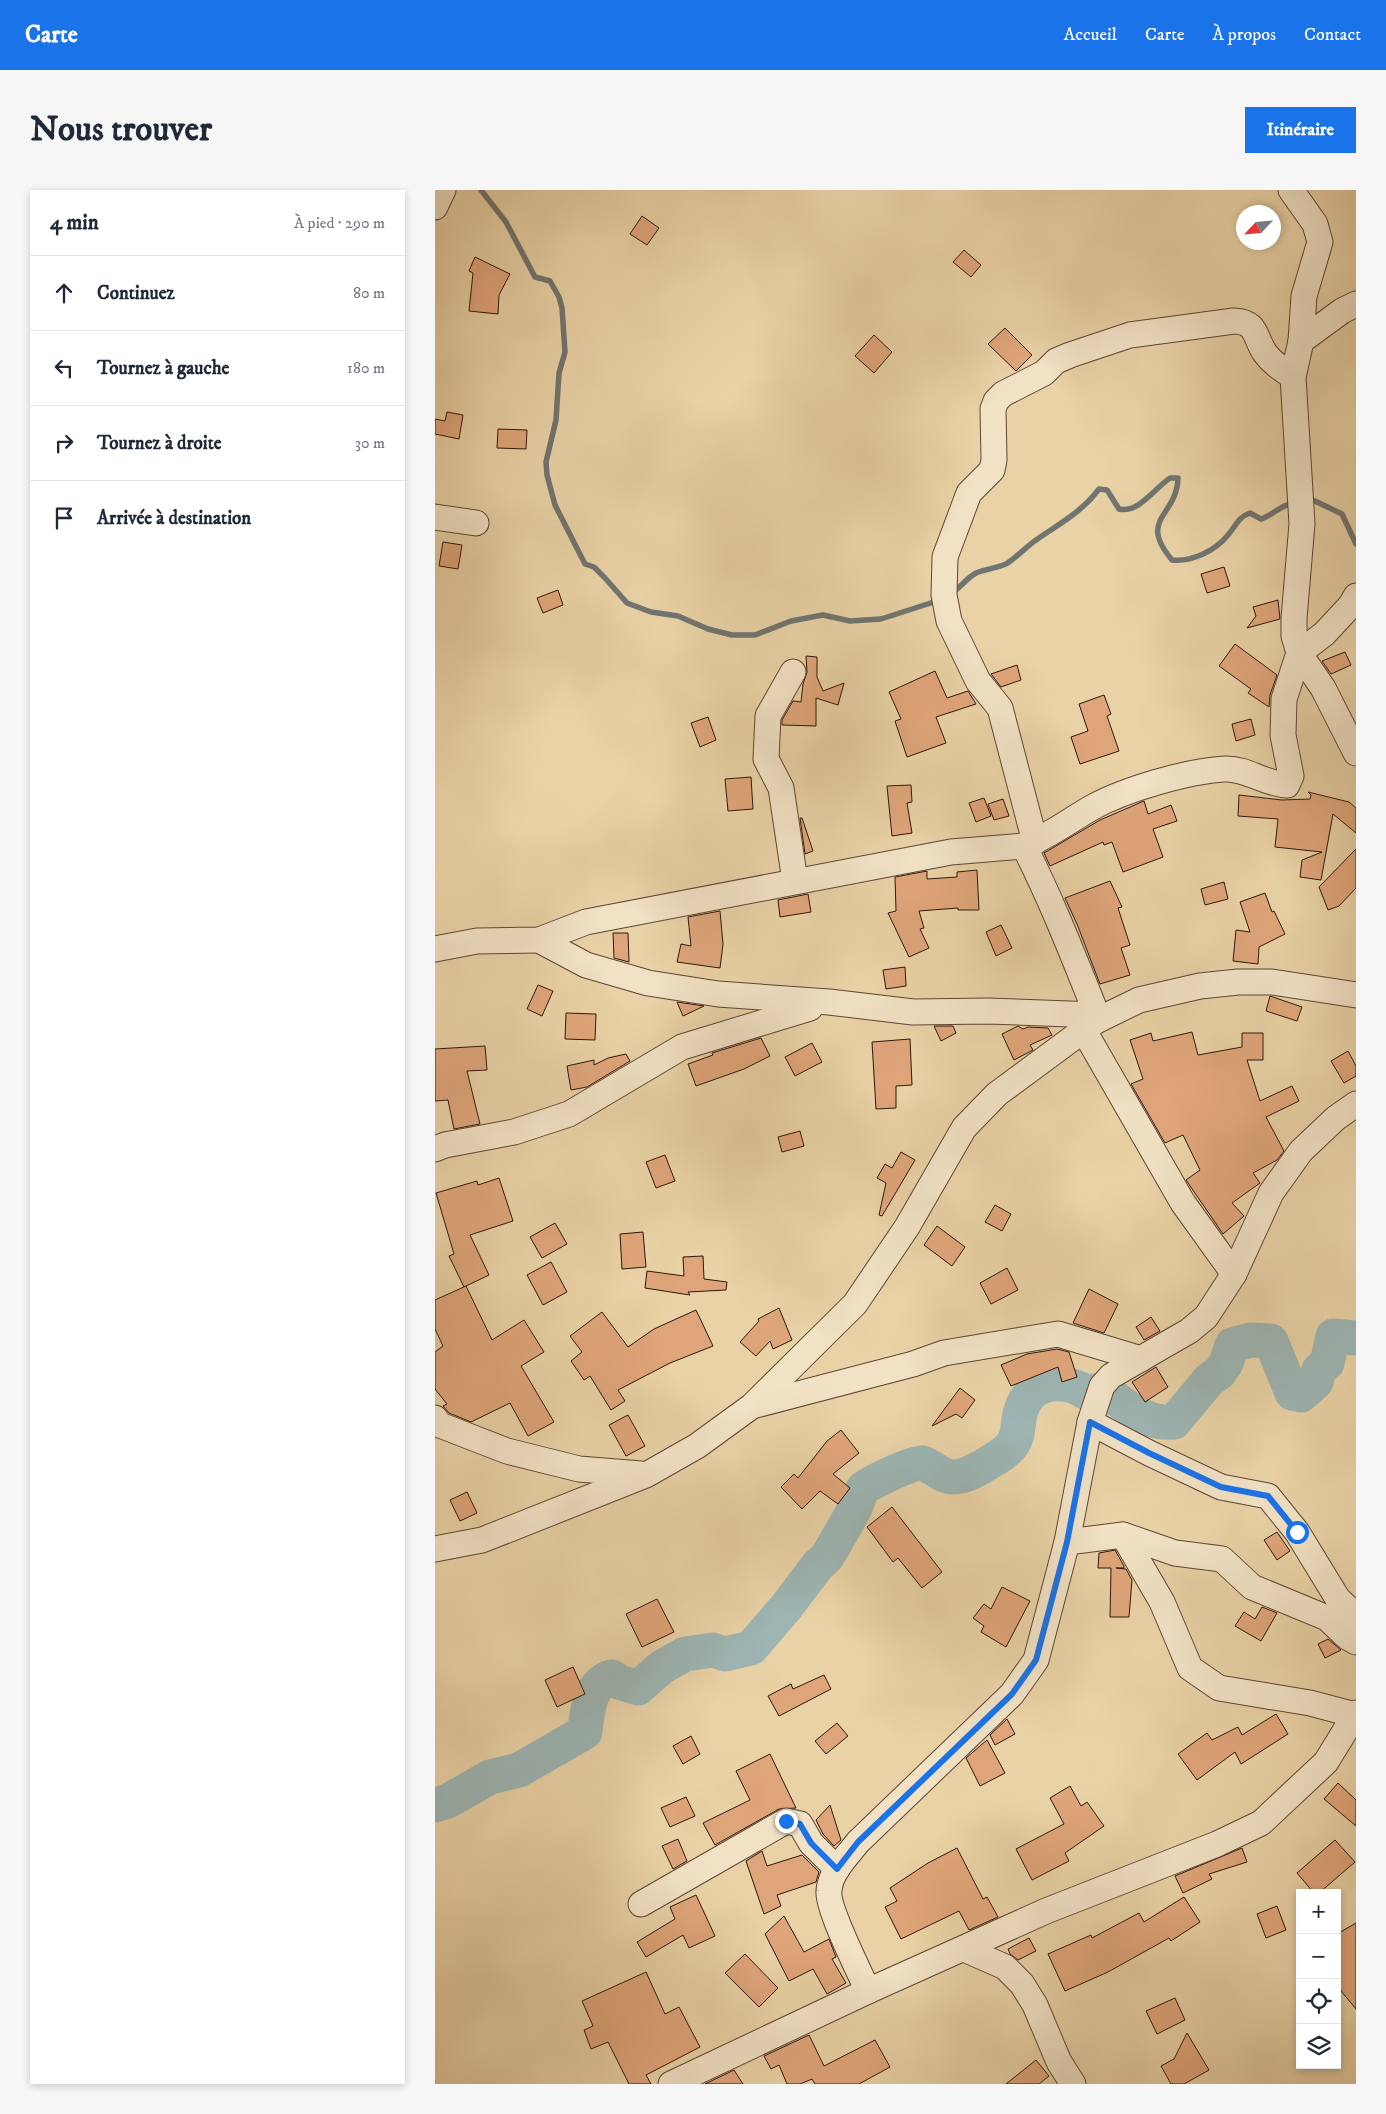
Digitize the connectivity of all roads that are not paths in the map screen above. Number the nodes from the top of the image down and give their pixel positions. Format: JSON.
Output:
{"nodes":[{"id":1,"x":443,"y":190,"type":"edge"},
{"id":2,"x":1291,"y":190,"type":"edge"},
{"id":3,"x":435,"y":207,"type":"edge"},
{"id":4,"x":1356,"y":304,"type":"edge"},
{"id":5,"x":1301,"y":341,"type":"junction"},
{"id":6,"x":1293,"y":377,"type":"junction"},
{"id":7,"x":435,"y":517,"type":"edge"},
{"id":8,"x":476,"y":523,"type":"dead end"},
{"id":9,"x":1356,"y":596,"type":"edge"},
{"id":10,"x":1299,"y":653,"type":"junction"},
{"id":11,"x":793,"y":672,"type":"dead end"},
{"id":12,"x":1356,"y":753,"type":"edge"},
{"id":13,"x":1029,"y":844,"type":"junction"},
{"id":14,"x":795,"y":882,"type":"junction"},
{"id":15,"x":539,"y":940,"type":"junction"},
{"id":16,"x":435,"y":949,"type":"edge"},
{"id":17,"x":1356,"y":995,"type":"edge"},
{"id":18,"x":829,"y":1002,"type":"junction"},
{"id":19,"x":1092,"y":1022,"type":"junction"},
{"id":20,"x":1356,"y":1104,"type":"edge"},
{"id":21,"x":435,"y":1149,"type":"edge"},
{"id":22,"x":1234,"y":1274,"type":"junction"},
{"id":23,"x":1141,"y":1359,"type":"junction"},
{"id":24,"x":752,"y":1406,"type":"junction"},
{"id":25,"x":435,"y":1418,"type":"edge"},
{"id":26,"x":1090,"y":1422,"type":"junction"},
{"id":27,"x":646,"y":1474,"type":"junction"},
{"id":28,"x":1123,"y":1535,"type":"junction"},
{"id":29,"x":1067,"y":1542,"type":"junction"},
{"id":30,"x":435,"y":1549,"type":"edge"},
{"id":31,"x":1356,"y":1616,"type":"edge"},
{"id":32,"x":1356,"y":1642,"type":"edge"},
{"id":33,"x":1355,"y":1714,"type":"edge"},
{"id":34,"x":837,"y":1869,"type":"junction"},
{"id":35,"x":641,"y":1904,"type":"dead end"},
{"id":36,"x":964,"y":1949,"type":"junction"},
{"id":37,"x":868,"y":1991,"type":"junction"},
{"id":38,"x":671,"y":2084,"type":"edge"},
{"id":39,"x":1073,"y":2084,"type":"edge"}],
"edges":[{"from":1,"to":3,"type":"street"},
{"from":2,"to":5,"type":"street"},
{"from":4,"to":5,"type":"street"},
{"from":5,"to":6,"type":"street"},
{"from":6,"to":10,"type":"street"},
{"from":6,"to":13,"type":"street"},
{"from":7,"to":8,"type":"street"},
{"from":9,"to":10,"type":"street"},
{"from":10,"to":12,"type":"street"},
{"from":10,"to":13,"type":"street"},
{"from":11,"to":14,"type":"street"},
{"from":13,"to":14,"type":"street"},
{"from":13,"to":19,"type":"street"},
{"from":14,"to":15,"type":"street"},
{"from":15,"to":16,"type":"street"},
{"from":15,"to":18,"type":"street"},
{"from":17,"to":19,"type":"street"},
{"from":18,"to":19,"type":"street"},
{"from":18,"to":21,"type":"street"},
{"from":19,"to":22,"type":"street"},
{"from":19,"to":24,"type":"street"},
{"from":20,"to":22,"type":"street"},
{"from":22,"to":23,"type":"street"},
{"from":23,"to":24,"type":"street"},
{"from":23,"to":26,"type":"street"},
{"from":24,"to":27,"type":"street"},
{"from":25,"to":27,"type":"street"},
{"from":26,"to":29,"type":"street"},
{"from":26,"to":31,"type":"street"},
{"from":27,"to":30,"type":"street"},
{"from":28,"to":29,"type":"street"},
{"from":28,"to":32,"type":"street"},
{"from":28,"to":33,"type":"street"},
{"from":29,"to":34,"type":"street"},
{"from":33,"to":36,"type":"street"},
{"from":34,"to":35,"type":"street"},
{"from":34,"to":37,"type":"street"},
{"from":36,"to":37,"type":"street"},
{"from":36,"to":39,"type":"street"},
{"from":37,"to":38,"type":"street"}]}
